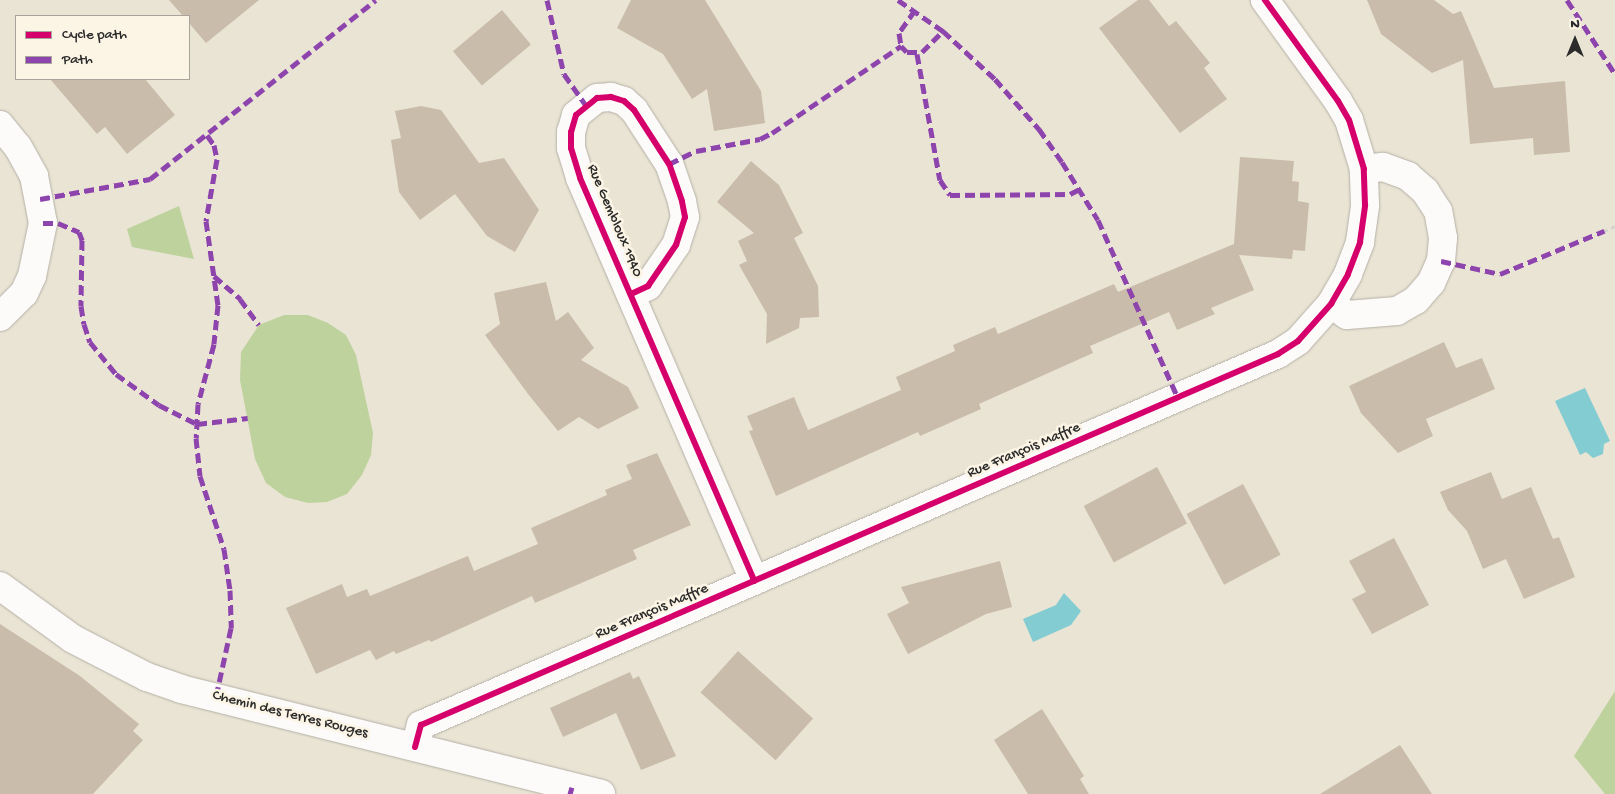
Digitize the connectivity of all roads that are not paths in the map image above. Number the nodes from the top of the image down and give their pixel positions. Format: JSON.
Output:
{"nodes":[{"id":1,"x":1265,"y":0,"type":"edge"},
{"id":2,"x":0,"y":126,"type":"edge"},
{"id":3,"x":1364,"y":169,"type":"junction"},
{"id":4,"x":631,"y":294,"type":"junction"},
{"id":5,"x":1331,"y":304,"type":"junction"},
{"id":6,"x":0,"y":317,"type":"edge"},
{"id":7,"x":754,"y":582,"type":"junction"},
{"id":8,"x":0,"y":586,"type":"edge"},
{"id":9,"x":415,"y":747,"type":"junction"},
{"id":10,"x":601,"y":794,"type":"edge"}],
"edges":[{"from":1,"to":3,"type":"street","name":"Rue François Maffre"},
{"from":2,"to":6,"type":"street"},
{"from":3,"to":5,"type":"street","name":"Rue François Maffre"},
{"from":3,"to":5,"type":"street"},
{"from":4,"to":4,"type":"street","name":"Rue Gembloux 1940"},
{"from":4,"to":7,"type":"street","name":"Rue Gembloux 1940"},
{"from":5,"to":7,"type":"street","name":"Rue François Maffre"},
{"from":7,"to":9,"type":"street","name":"Rue François Maffre"},
{"from":8,"to":9,"type":"street","name":"Chemin des Terres Rouges"},
{"from":9,"to":10,"type":"street","name":"Chemin des Terres Rouges"}]}
